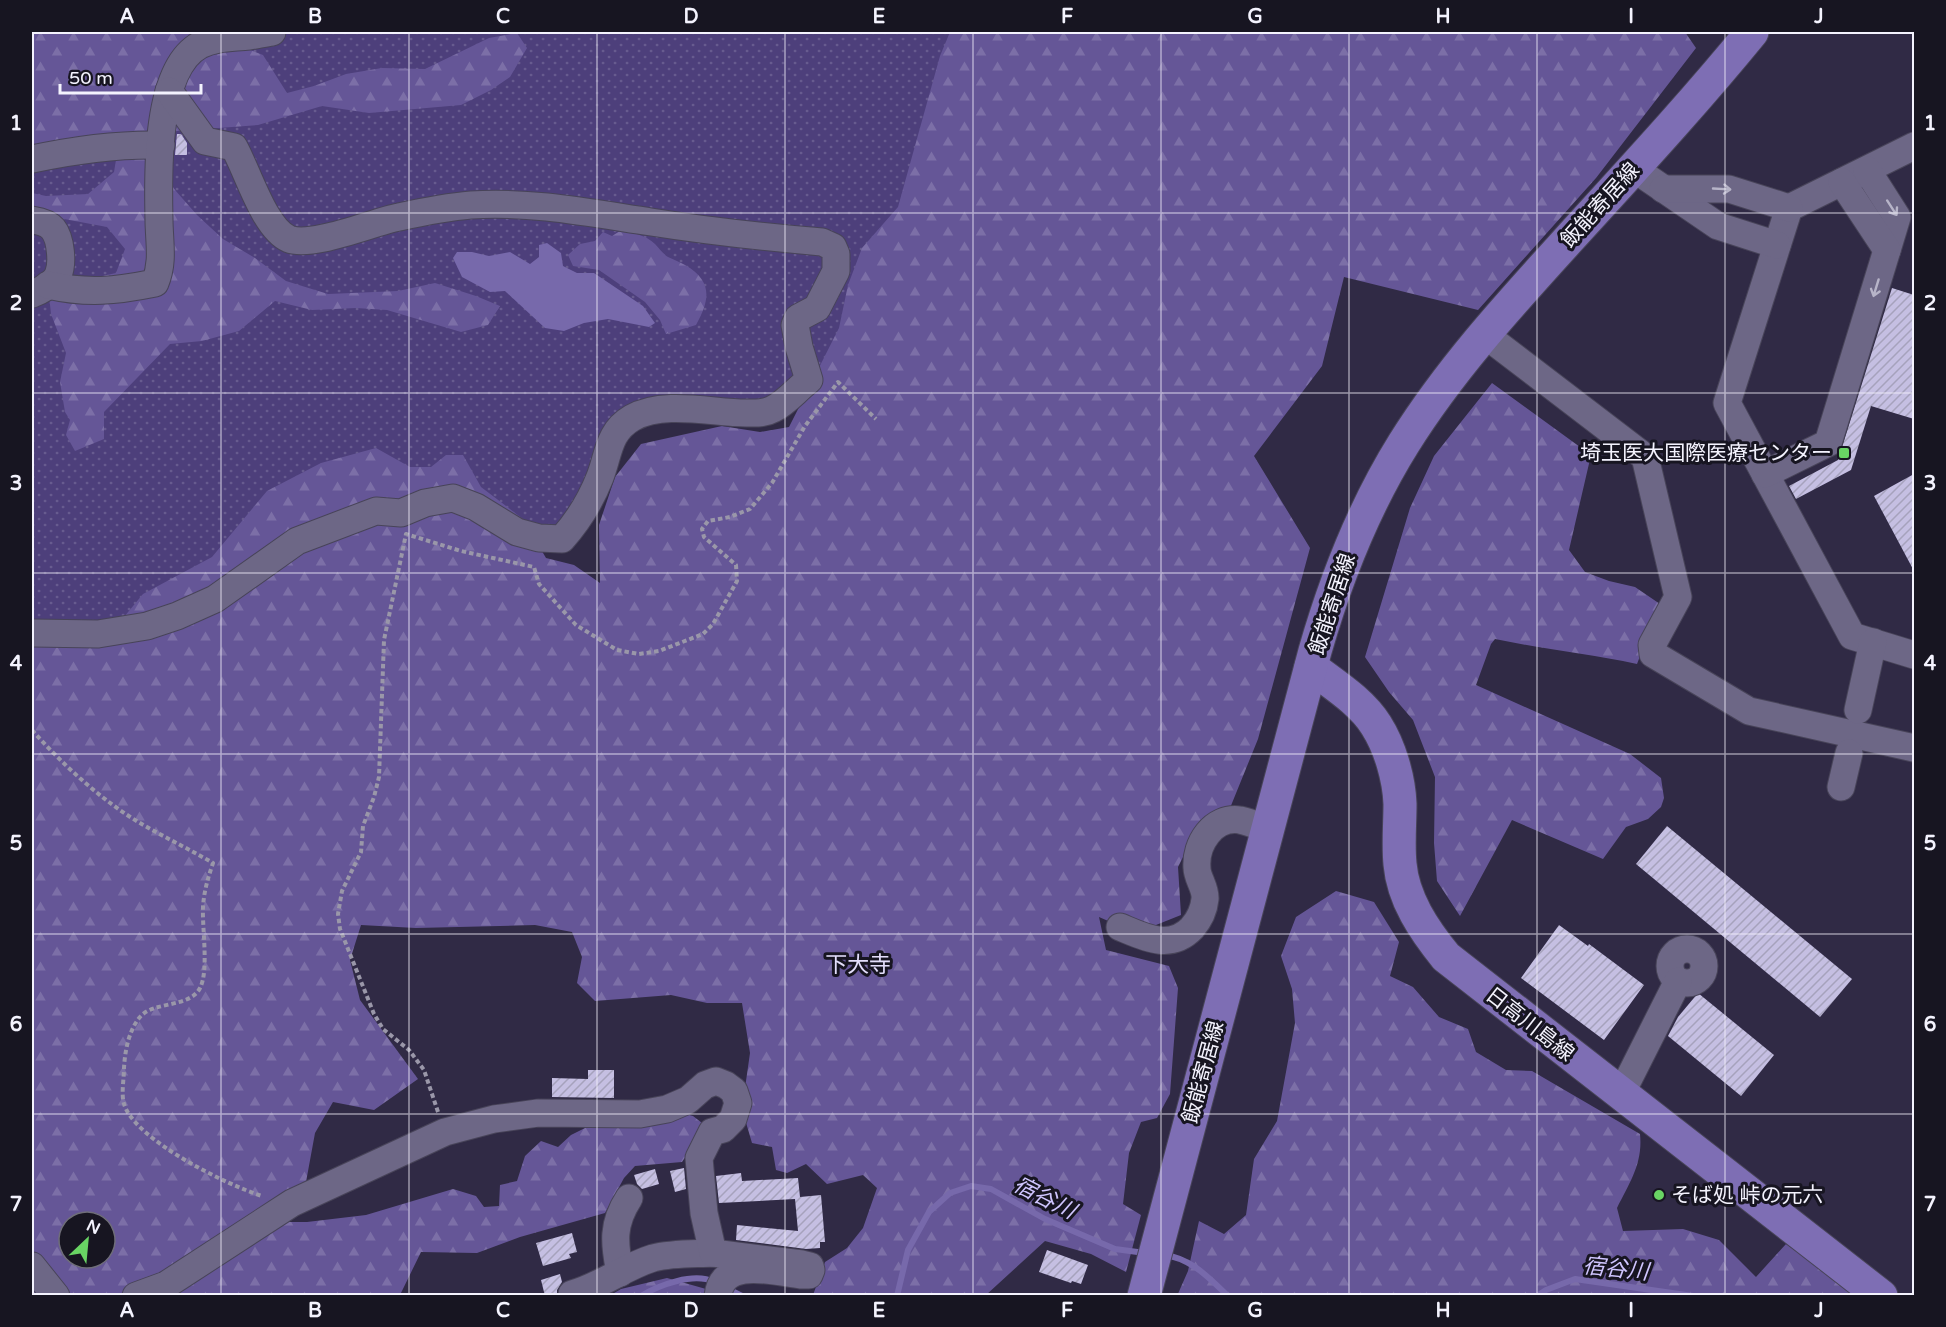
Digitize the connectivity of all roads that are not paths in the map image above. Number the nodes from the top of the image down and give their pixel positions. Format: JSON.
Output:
{"nodes":[{"id":1,"x":272,"y":32,"type":"edge"},
{"id":2,"x":1752,"y":32,"type":"edge"},
{"id":3,"x":169,"y":91,"type":"junction"},
{"id":4,"x":161,"y":145,"type":"junction"},
{"id":5,"x":1914,"y":146,"type":"edge"},
{"id":6,"x":32,"y":159,"type":"edge"},
{"id":7,"x":1633,"y":168,"type":"junction"},
{"id":8,"x":1867,"y":170,"type":"junction"},
{"id":9,"x":1842,"y":182,"type":"junction"},
{"id":10,"x":1663,"y":189,"type":"junction"},
{"id":11,"x":1789,"y":208,"type":"junction"},
{"id":12,"x":32,"y":220,"type":"edge"},
{"id":13,"x":1777,"y":245,"type":"junction"},
{"id":14,"x":1887,"y":250,"type":"junction"},
{"id":15,"x":40,"y":289,"type":"edge"},
{"id":16,"x":1484,"y":334,"type":"junction"},
{"id":17,"x":1765,"y":474,"type":"junction"},
{"id":18,"x":32,"y":633,"type":"edge"},
{"id":19,"x":1873,"y":642,"type":"junction"},
{"id":20,"x":1914,"y":655,"type":"edge"},
{"id":21,"x":1311,"y":667,"type":"junction"},
{"id":22,"x":1858,"y":710,"type":"dead end"},
{"id":23,"x":1914,"y":748,"type":"edge"},
{"id":24,"x":1849,"y":753,"type":"dead end"},
{"id":25,"x":1841,"y":787,"type":"dead end"},
{"id":26,"x":1267,"y":829,"type":"junction"},
{"id":27,"x":1120,"y":927,"type":"dead end"},
{"id":28,"x":1678,"y":981,"type":"dead end"},
{"id":29,"x":1621,"y":1094,"type":"junction"},
{"id":30,"x":629,"y":1198,"type":"dead end"},
{"id":31,"x":713,"y":1253,"type":"junction"},
{"id":32,"x":32,"y":1266,"type":"edge"},
{"id":33,"x":620,"y":1273,"type":"junction"},
{"id":34,"x":572,"y":1294,"type":"dead end"},
{"id":35,"x":56,"y":1296,"type":"edge"},
{"id":36,"x":136,"y":1296,"type":"edge"},
{"id":37,"x":718,"y":1296,"type":"edge"},
{"id":38,"x":1144,"y":1296,"type":"edge"},
{"id":39,"x":1881,"y":1296,"type":"edge"}],
"edges":[{"from":1,"to":3,"type":"street"},
{"from":2,"to":7,"type":"main road","name":"飯能寄居線"},
{"from":3,"to":4,"type":"street"},
{"from":3,"to":18,"type":"street"},
{"from":4,"to":6,"type":"street"},
{"from":4,"to":15,"type":"street"},
{"from":5,"to":8,"type":"street"},
{"from":7,"to":10,"type":"street"},
{"from":7,"to":16,"type":"main road","name":"飯能寄居線"},
{"from":8,"to":9,"type":"street"},
{"from":8,"to":14,"type":"street","one_way":true},
{"from":9,"to":11,"type":"street"},
{"from":9,"to":14,"type":"street"},
{"from":10,"to":11,"type":"street","one_way":true},
{"from":10,"to":13,"type":"street"},
{"from":11,"to":13,"type":"street"},
{"from":12,"to":15,"type":"street"},
{"from":13,"to":17,"type":"street"},
{"from":14,"to":17,"type":"street","one_way":true},
{"from":16,"to":21,"type":"main road","name":"飯能寄居線"},
{"from":16,"to":23,"type":"street"},
{"from":17,"to":19,"type":"street"},
{"from":19,"to":20,"type":"street"},
{"from":19,"to":22,"type":"street"},
{"from":21,"to":26,"type":"main road","name":"飯能寄居線"},
{"from":21,"to":29,"type":"main road","name":"日高川島線"},
{"from":24,"to":25,"type":"street"},
{"from":26,"to":27,"type":"street"},
{"from":26,"to":38,"type":"main road","name":"飯能寄居線"},
{"from":28,"to":29,"type":"street"},
{"from":29,"to":39,"type":"main road","name":"日高川島線"},
{"from":30,"to":33,"type":"street"},
{"from":31,"to":33,"type":"street"},
{"from":31,"to":36,"type":"street"},
{"from":31,"to":37,"type":"street"},
{"from":32,"to":35,"type":"street"},
{"from":33,"to":34,"type":"street"}]}
